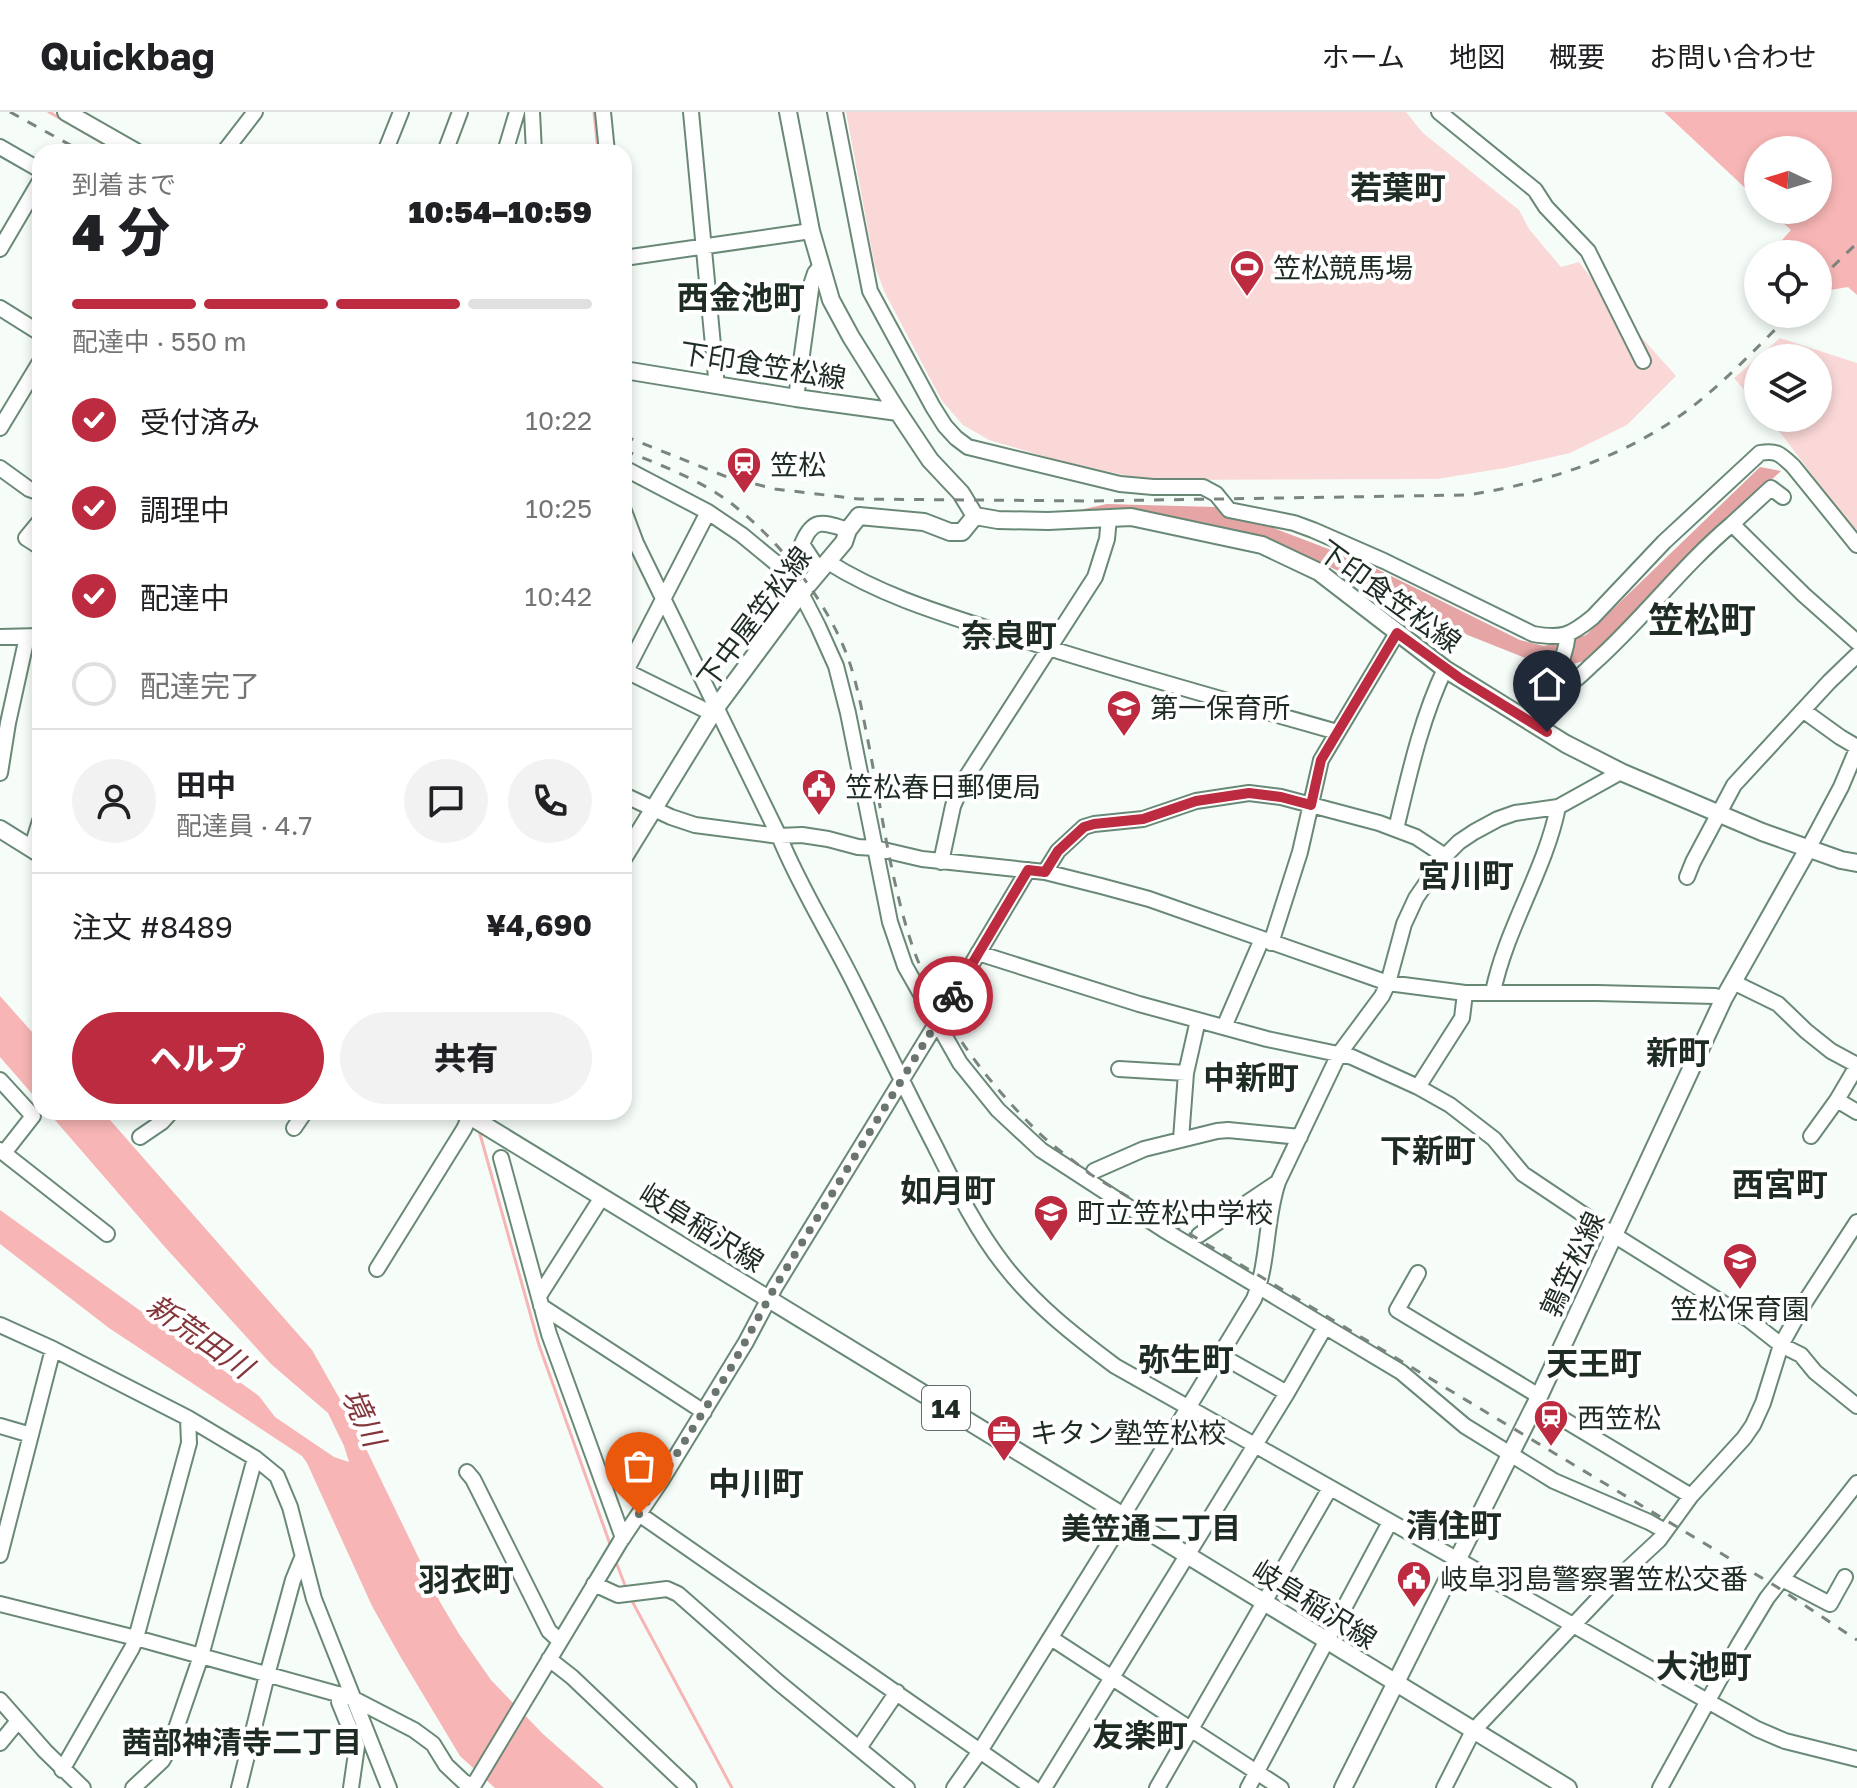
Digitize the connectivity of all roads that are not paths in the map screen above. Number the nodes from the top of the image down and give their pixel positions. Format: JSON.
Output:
{"nodes":[{"id":1,"x":66,"y":112,"type":"edge"},
{"id":2,"x":255,"y":112,"type":"edge"},
{"id":3,"x":401,"y":112,"type":"edge"},
{"id":4,"x":460,"y":112,"type":"edge"},
{"id":5,"x":517,"y":112,"type":"edge"},
{"id":6,"x":532,"y":112,"type":"edge"},
{"id":7,"x":603,"y":112,"type":"edge"},
{"id":8,"x":691,"y":112,"type":"edge"},
{"id":9,"x":788,"y":112,"type":"edge"},
{"id":10,"x":835,"y":112,"type":"edge"},
{"id":11,"x":1439,"y":112,"type":"edge"},
{"id":12,"x":122,"y":144,"type":"edge"},
{"id":13,"x":230,"y":144,"type":"edge"},
{"id":14,"x":388,"y":144,"type":"edge"},
{"id":15,"x":448,"y":144,"type":"edge"},
{"id":16,"x":507,"y":144,"type":"edge"},
{"id":17,"x":534,"y":144,"type":"edge"},
{"id":18,"x":606,"y":144,"type":"edge"},
{"id":19,"x":0,"y":147,"type":"edge"},
{"id":20,"x":32,"y":165,"type":"edge"},
{"id":21,"x":32,"y":195,"type":"edge"},
{"id":22,"x":811,"y":231,"type":"junction"},
{"id":23,"x":704,"y":246,"type":"junction"},
{"id":24,"x":0,"y":249,"type":"edge"},
{"id":25,"x":632,"y":257,"type":"edge"},
{"id":26,"x":820,"y":267,"type":"junction"},
{"id":27,"x":0,"y":308,"type":"edge"},
{"id":28,"x":32,"y":328,"type":"edge"},
{"id":29,"x":1643,"y":361,"type":"dead end"},
{"id":30,"x":632,"y":371,"type":"edge"},
{"id":31,"x":32,"y":375,"type":"edge"},
{"id":32,"x":714,"y":385,"type":"junction"},
{"id":33,"x":796,"y":398,"type":"junction"},
{"id":34,"x":898,"y":412,"type":"junction"},
{"id":35,"x":0,"y":428,"type":"edge"},
{"id":36,"x":0,"y":468,"type":"edge"},
{"id":37,"x":632,"y":472,"type":"edge"},
{"id":38,"x":32,"y":490,"type":"edge"},
{"id":39,"x":1783,"y":497,"type":"dead end"},
{"id":40,"x":708,"y":512,"type":"junction"},
{"id":41,"x":975,"y":516,"type":"junction"},
{"id":42,"x":1109,"y":518,"type":"junction"},
{"id":43,"x":1732,"y":524,"type":"junction"},
{"id":44,"x":848,"y":530,"type":"junction"},
{"id":45,"x":632,"y":532,"type":"edge"},
{"id":46,"x":1857,"y":545,"type":"edge"},
{"id":47,"x":823,"y":566,"type":"junction"},
{"id":48,"x":801,"y":593,"type":"junction"},
{"id":49,"x":663,"y":601,"type":"junction"},
{"id":50,"x":1397,"y":633,"type":"junction"},
{"id":51,"x":1568,"y":634,"type":"junction"},
{"id":52,"x":32,"y":636,"type":"edge"},
{"id":53,"x":0,"y":637,"type":"edge"},
{"id":54,"x":32,"y":639,"type":"edge"},
{"id":55,"x":1857,"y":642,"type":"edge"},
{"id":56,"x":1049,"y":648,"type":"junction"},
{"id":57,"x":1857,"y":655,"type":"edge"},
{"id":58,"x":632,"y":659,"type":"edge"},
{"id":59,"x":1445,"y":669,"type":"junction"},
{"id":60,"x":632,"y":675,"type":"edge"},
{"id":61,"x":1548,"y":691,"type":"junction"},
{"id":62,"x":715,"y":709,"type":"junction"},
{"id":63,"x":1804,"y":711,"type":"junction"},
{"id":64,"x":1528,"y":721,"type":"junction"},
{"id":65,"x":1337,"y":732,"type":"junction"},
{"id":66,"x":1857,"y":748,"type":"edge"},
{"id":67,"x":1621,"y":772,"type":"junction"},
{"id":68,"x":0,"y":773,"type":"edge"},
{"id":69,"x":632,"y":798,"type":"edge"},
{"id":70,"x":1311,"y":805,"type":"junction"},
{"id":71,"x":1558,"y":807,"type":"junction"},
{"id":72,"x":654,"y":808,"type":"junction"},
{"id":73,"x":1718,"y":812,"type":"junction"},
{"id":74,"x":0,"y":829,"type":"edge"},
{"id":75,"x":1396,"y":829,"type":"junction"},
{"id":76,"x":779,"y":836,"type":"junction"},
{"id":77,"x":632,"y":844,"type":"edge"},
{"id":78,"x":875,"y":848,"type":"junction"},
{"id":79,"x":32,"y":849,"type":"edge"},
{"id":80,"x":1808,"y":849,"type":"junction"},
{"id":81,"x":1445,"y":856,"type":"junction"},
{"id":82,"x":941,"y":862,"type":"junction"},
{"id":83,"x":1857,"y":863,"type":"edge"},
{"id":84,"x":1028,"y":870,"type":"junction"},
{"id":85,"x":1045,"y":872,"type":"junction"},
{"id":86,"x":1687,"y":877,"type":"dead end"},
{"id":87,"x":1266,"y":941,"type":"junction"},
{"id":88,"x":978,"y":953,"type":"junction"},
{"id":89,"x":1733,"y":982,"type":"junction"},
{"id":90,"x":1388,"y":983,"type":"junction"},
{"id":91,"x":1493,"y":992,"type":"junction"},
{"id":92,"x":1465,"y":993,"type":"junction"},
{"id":93,"x":1724,"y":998,"type":"junction"},
{"id":94,"x":1198,"y":1020,"type":"junction"},
{"id":95,"x":936,"y":1024,"type":"junction"},
{"id":96,"x":1224,"y":1027,"type":"junction"},
{"id":97,"x":1339,"y":1054,"type":"junction"},
{"id":98,"x":1857,"y":1065,"type":"edge"},
{"id":99,"x":1119,"y":1069,"type":"dead end"},
{"id":100,"x":1186,"y":1073,"type":"junction"},
{"id":101,"x":0,"y":1080,"type":"edge"},
{"id":102,"x":902,"y":1080,"type":"junction"},
{"id":103,"x":1418,"y":1087,"type":"junction"},
{"id":104,"x":1837,"y":1100,"type":"junction"},
{"id":105,"x":1857,"y":1112,"type":"edge"},
{"id":106,"x":32,"y":1115,"type":"edge"},
{"id":107,"x":32,"y":1117,"type":"edge"},
{"id":108,"x":164,"y":1120,"type":"edge"},
{"id":109,"x":300,"y":1120,"type":"edge"},
{"id":110,"x":476,"y":1120,"type":"edge"},
{"id":111,"x":480,"y":1120,"type":"edge"},
{"id":112,"x":294,"y":1128,"type":"dead end"},
{"id":113,"x":1811,"y":1136,"type":"dead end"},
{"id":114,"x":140,"y":1137,"type":"dead end"},
{"id":115,"x":1300,"y":1137,"type":"junction"},
{"id":116,"x":1181,"y":1139,"type":"junction"},
{"id":117,"x":2,"y":1152,"type":"edge"},
{"id":118,"x":501,"y":1158,"type":"dead end"},
{"id":119,"x":1094,"y":1171,"type":"dead end"},
{"id":120,"x":1278,"y":1182,"type":"junction"},
{"id":121,"x":602,"y":1197,"type":"junction"},
{"id":122,"x":1857,"y":1222,"type":"edge"},
{"id":123,"x":107,"y":1234,"type":"dead end"},
{"id":124,"x":1199,"y":1235,"type":"dead end"},
{"id":125,"x":1614,"y":1235,"type":"junction"},
{"id":126,"x":377,"y":1269,"type":"dead end"},
{"id":127,"x":1418,"y":1273,"type":"dead end"},
{"id":128,"x":1259,"y":1287,"type":"junction"},
{"id":129,"x":769,"y":1299,"type":"junction"},
{"id":130,"x":540,"y":1301,"type":"junction"},
{"id":131,"x":0,"y":1325,"type":"edge"},
{"id":132,"x":1325,"y":1327,"type":"junction"},
{"id":133,"x":1781,"y":1345,"type":"junction"},
{"id":134,"x":53,"y":1349,"type":"junction"},
{"id":135,"x":1220,"y":1355,"type":"junction"},
{"id":136,"x":1287,"y":1393,"type":"junction"},
{"id":137,"x":1537,"y":1400,"type":"junction"},
{"id":138,"x":1857,"y":1406,"type":"edge"},
{"id":139,"x":1188,"y":1408,"type":"junction"},
{"id":140,"x":704,"y":1412,"type":"junction"},
{"id":141,"x":188,"y":1418,"type":"junction"},
{"id":142,"x":0,"y":1426,"type":"edge"},
{"id":143,"x":31,"y":1435,"type":"junction"},
{"id":144,"x":1255,"y":1445,"type":"junction"},
{"id":145,"x":1509,"y":1454,"type":"junction"},
{"id":146,"x":255,"y":1458,"type":"junction"},
{"id":147,"x":467,"y":1472,"type":"dead end"},
{"id":148,"x":1857,"y":1483,"type":"edge"},
{"id":149,"x":1330,"y":1488,"type":"junction"},
{"id":150,"x":1691,"y":1496,"type":"junction"},
{"id":151,"x":639,"y":1514,"type":"junction"},
{"id":152,"x":1124,"y":1517,"type":"junction"},
{"id":153,"x":1390,"y":1522,"type":"junction"},
{"id":154,"x":1665,"y":1531,"type":"junction"},
{"id":155,"x":621,"y":1540,"type":"junction"},
{"id":156,"x":0,"y":1555,"type":"edge"},
{"id":157,"x":1186,"y":1555,"type":"junction"},
{"id":158,"x":302,"y":1558,"type":"junction"},
{"id":159,"x":1458,"y":1559,"type":"junction"},
{"id":160,"x":1845,"y":1577,"type":"dead end"},
{"id":161,"x":1782,"y":1579,"type":"junction"},
{"id":162,"x":293,"y":1580,"type":"junction"},
{"id":163,"x":594,"y":1584,"type":"junction"},
{"id":164,"x":314,"y":1599,"type":"junction"},
{"id":165,"x":1263,"y":1602,"type":"junction"},
{"id":166,"x":0,"y":1604,"type":"edge"},
{"id":167,"x":1575,"y":1624,"type":"junction"},
{"id":168,"x":136,"y":1638,"type":"junction"},
{"id":169,"x":1051,"y":1638,"type":"junction"},
{"id":170,"x":560,"y":1641,"type":"junction"},
{"id":171,"x":1326,"y":1641,"type":"junction"},
{"id":172,"x":201,"y":1656,"type":"junction"},
{"id":173,"x":549,"y":1659,"type":"junction"},
{"id":174,"x":267,"y":1675,"type":"junction"},
{"id":175,"x":1112,"y":1678,"type":"junction"},
{"id":176,"x":1395,"y":1683,"type":"junction"},
{"id":177,"x":897,"y":1692,"type":"junction"},
{"id":178,"x":346,"y":1696,"type":"junction"},
{"id":179,"x":0,"y":1700,"type":"edge"},
{"id":180,"x":1708,"y":1701,"type":"junction"},
{"id":181,"x":18,"y":1721,"type":"junction"},
{"id":182,"x":1191,"y":1729,"type":"junction"},
{"id":183,"x":1473,"y":1731,"type":"junction"},
{"id":184,"x":0,"y":1743,"type":"edge"},
{"id":185,"x":859,"y":1748,"type":"junction"},
{"id":186,"x":980,"y":1751,"type":"junction"},
{"id":187,"x":1857,"y":1759,"type":"edge"},
{"id":188,"x":62,"y":1770,"type":"junction"},
{"id":189,"x":1256,"y":1772,"type":"junction"},
{"id":190,"x":473,"y":1785,"type":"edge"},
{"id":191,"x":83,"y":1788,"type":"edge"},
{"id":192,"x":133,"y":1788,"type":"edge"},
{"id":193,"x":239,"y":1788,"type":"edge"},
{"id":194,"x":351,"y":1788,"type":"edge"},
{"id":195,"x":389,"y":1788,"type":"edge"},
{"id":196,"x":689,"y":1788,"type":"edge"},
{"id":197,"x":907,"y":1788,"type":"edge"},
{"id":198,"x":954,"y":1788,"type":"edge"},
{"id":199,"x":1033,"y":1788,"type":"edge"},
{"id":200,"x":1044,"y":1788,"type":"edge"},
{"id":201,"x":1157,"y":1788,"type":"edge"},
{"id":202,"x":1248,"y":1788,"type":"edge"},
{"id":203,"x":1281,"y":1788,"type":"edge"},
{"id":204,"x":1343,"y":1788,"type":"edge"},
{"id":205,"x":1444,"y":1788,"type":"edge"},
{"id":206,"x":1568,"y":1788,"type":"edge"},
{"id":207,"x":1660,"y":1788,"type":"edge"}],
"edges":[{"from":1,"to":12,"type":"main road"},
{"from":2,"to":13,"type":"street"},
{"from":3,"to":14,"type":"street"},
{"from":4,"to":15,"type":"street"},
{"from":5,"to":16,"type":"street"},
{"from":6,"to":17,"type":"street"},
{"from":7,"to":18,"type":"street"},
{"from":8,"to":23,"type":"street"},
{"from":9,"to":22,"type":"main road"},
{"from":10,"to":51,"type":"street"},
{"from":11,"to":29,"type":"street"},
{"from":19,"to":20,"type":"street"},
{"from":21,"to":24,"type":"street"},
{"from":22,"to":23,"type":"street"},
{"from":22,"to":26,"type":"main road"},
{"from":23,"to":25,"type":"street"},
{"from":23,"to":32,"type":"street"},
{"from":26,"to":33,"type":"street"},
{"from":26,"to":34,"type":"main road"},
{"from":27,"to":28,"type":"street"},
{"from":30,"to":32,"type":"main road","name":"下印食笠松線"},
{"from":31,"to":35,"type":"street"},
{"from":32,"to":33,"type":"main road","name":"下印食笠松線"},
{"from":33,"to":34,"type":"main road","name":"下印食笠松線"},
{"from":34,"to":41,"type":"main road"},
{"from":36,"to":38,"type":"street"},
{"from":37,"to":40,"type":"street"},
{"from":39,"to":43,"type":"street"},
{"from":40,"to":48,"type":"street"},
{"from":40,"to":49,"type":"street"},
{"from":41,"to":42,"type":"main road","name":"下印食笠松線"},
{"from":41,"to":44,"type":"main road"},
{"from":42,"to":50,"type":"main road","name":"下印食笠松線"},
{"from":42,"to":56,"type":"street"},
{"from":43,"to":55,"type":"street"},
{"from":43,"to":61,"type":"street"},
{"from":44,"to":47,"type":"main road","name":"下中屋笠松線"},
{"from":44,"to":47,"type":"street"},
{"from":45,"to":49,"type":"street"},
{"from":46,"to":51,"type":"street"},
{"from":47,"to":48,"type":"main road","name":"下中屋笠松線"},
{"from":47,"to":56,"type":"street"},
{"from":48,"to":62,"type":"main road","name":"下中屋笠松線"},
{"from":48,"to":78,"type":"street"},
{"from":49,"to":58,"type":"street"},
{"from":49,"to":62,"type":"street"},
{"from":50,"to":59,"type":"main road","name":"下印食笠松線"},
{"from":50,"to":65,"type":"street"},
{"from":51,"to":61,"type":"street"},
{"from":52,"to":53,"type":"street"},
{"from":54,"to":68,"type":"street"},
{"from":56,"to":65,"type":"street"},
{"from":56,"to":82,"type":"street"},
{"from":57,"to":63,"type":"street"},
{"from":59,"to":64,"type":"main road","name":"下印食笠松線"},
{"from":59,"to":75,"type":"street"},
{"from":60,"to":62,"type":"street"},
{"from":61,"to":64,"type":"street"},
{"from":62,"to":72,"type":"main road","name":"下中屋笠松線"},
{"from":62,"to":76,"type":"street"},
{"from":63,"to":66,"type":"street"},
{"from":63,"to":73,"type":"street"},
{"from":64,"to":67,"type":"main road","name":"下印食笠松線"},
{"from":65,"to":70,"type":"street"},
{"from":66,"to":80,"type":"street"},
{"from":67,"to":71,"type":"street"},
{"from":67,"to":73,"type":"main road","name":"下印食笠松線"},
{"from":69,"to":72,"type":"street"},
{"from":70,"to":75,"type":"street"},
{"from":70,"to":85,"type":"street"},
{"from":70,"to":87,"type":"street"},
{"from":71,"to":81,"type":"street"},
{"from":71,"to":91,"type":"street"},
{"from":72,"to":76,"type":"street"},
{"from":72,"to":77,"type":"main road","name":"下中屋笠松線"},
{"from":73,"to":80,"type":"main road","name":"下印食笠松線"},
{"from":73,"to":86,"type":"street"},
{"from":74,"to":79,"type":"main road"},
{"from":75,"to":81,"type":"street"},
{"from":76,"to":78,"type":"street"},
{"from":76,"to":102,"type":"street"},
{"from":78,"to":82,"type":"street"},
{"from":78,"to":95,"type":"street"},
{"from":80,"to":83,"type":"main road","name":"下印食笠松線"},
{"from":80,"to":89,"type":"main road","name":"鶉笠松線"},
{"from":81,"to":90,"type":"street"},
{"from":82,"to":84,"type":"street"},
{"from":84,"to":85,"type":"street"},
{"from":84,"to":88,"type":"street"},
{"from":85,"to":87,"type":"street"},
{"from":87,"to":90,"type":"street"},
{"from":87,"to":96,"type":"street"},
{"from":88,"to":94,"type":"street"},
{"from":88,"to":95,"type":"street"},
{"from":89,"to":93,"type":"main road","name":"鶉笠松線"},
{"from":89,"to":98,"type":"street"},
{"from":90,"to":92,"type":"street"},
{"from":90,"to":97,"type":"street"},
{"from":91,"to":92,"type":"street"},
{"from":91,"to":93,"type":"street"},
{"from":92,"to":103,"type":"street"},
{"from":93,"to":125,"type":"main road","name":"鶉笠松線"},
{"from":94,"to":96,"type":"street"},
{"from":94,"to":100,"type":"street"},
{"from":95,"to":102,"type":"street"},
{"from":95,"to":128,"type":"street"},
{"from":96,"to":97,"type":"street"},
{"from":97,"to":103,"type":"street"},
{"from":97,"to":115,"type":"street"},
{"from":98,"to":104,"type":"street"},
{"from":99,"to":100,"type":"street"},
{"from":100,"to":116,"type":"street"},
{"from":101,"to":106,"type":"street"},
{"from":102,"to":129,"type":"street"},
{"from":102,"to":139,"type":"street"},
{"from":103,"to":125,"type":"street"},
{"from":104,"to":105,"type":"street"},
{"from":104,"to":113,"type":"street"},
{"from":107,"to":117,"type":"street"},
{"from":108,"to":114,"type":"street"},
{"from":109,"to":112,"type":"street"},
{"from":110,"to":126,"type":"street"},
{"from":111,"to":121,"type":"main road","name":"岐阜稲沢線","number":"14"},
{"from":115,"to":116,"type":"street"},
{"from":115,"to":120,"type":"street"},
{"from":116,"to":119,"type":"street"},
{"from":117,"to":123,"type":"street"},
{"from":118,"to":130,"type":"street"},
{"from":120,"to":124,"type":"street"},
{"from":120,"to":128,"type":"street"},
{"from":121,"to":129,"type":"main road","name":"岐阜稲沢線","number":"14"},
{"from":121,"to":130,"type":"street"},
{"from":122,"to":133,"type":"street"},
{"from":125,"to":133,"type":"street"},
{"from":125,"to":137,"type":"main road","name":"鶉笠松線"},
{"from":127,"to":137,"type":"street"},
{"from":128,"to":132,"type":"street"},
{"from":128,"to":135,"type":"street"},
{"from":129,"to":140,"type":"street"},
{"from":129,"to":152,"type":"main road","name":"岐阜稲沢線","number":"14"},
{"from":130,"to":140,"type":"street"},
{"from":130,"to":155,"type":"street"},
{"from":131,"to":134,"type":"street"},
{"from":132,"to":136,"type":"street"},
{"from":132,"to":145,"type":"street"},
{"from":133,"to":138,"type":"street"},
{"from":133,"to":150,"type":"street"},
{"from":134,"to":141,"type":"street"},
{"from":134,"to":143,"type":"street"},
{"from":135,"to":136,"type":"street"},
{"from":135,"to":139,"type":"street"},
{"from":136,"to":144,"type":"street"},
{"from":137,"to":145,"type":"main road","name":"鶉笠松線"},
{"from":137,"to":150,"type":"street"},
{"from":139,"to":144,"type":"street"},
{"from":139,"to":152,"type":"street"},
{"from":140,"to":151,"type":"street"},
{"from":141,"to":146,"type":"street"},
{"from":141,"to":168,"type":"street"},
{"from":142,"to":143,"type":"street"},
{"from":143,"to":156,"type":"street"},
{"from":144,"to":149,"type":"street"},
{"from":144,"to":157,"type":"street"},
{"from":145,"to":154,"type":"street"},
{"from":145,"to":159,"type":"main road","name":"鶉笠松線"},
{"from":146,"to":158,"type":"street"},
{"from":146,"to":172,"type":"street"},
{"from":147,"to":170,"type":"street"},
{"from":148,"to":161,"type":"street"},
{"from":149,"to":153,"type":"street"},
{"from":149,"to":165,"type":"street"},
{"from":150,"to":154,"type":"street"},
{"from":151,"to":155,"type":"street"},
{"from":151,"to":177,"type":"street"},
{"from":152,"to":157,"type":"main road","name":"岐阜稲沢線","number":"14"},
{"from":152,"to":169,"type":"street"},
{"from":153,"to":159,"type":"street"},
{"from":153,"to":171,"type":"street"},
{"from":154,"to":167,"type":"street"},
{"from":155,"to":163,"type":"street"},
{"from":157,"to":165,"type":"main road","name":"岐阜稲沢線","number":"14"},
{"from":157,"to":175,"type":"street"},
{"from":158,"to":162,"type":"street"},
{"from":158,"to":164,"type":"street"},
{"from":159,"to":167,"type":"street"},
{"from":159,"to":176,"type":"main road","name":"鶉笠松線"},
{"from":160,"to":161,"type":"street"},
{"from":161,"to":180,"type":"street"},
{"from":162,"to":164,"type":"street"},
{"from":162,"to":174,"type":"street"},
{"from":163,"to":170,"type":"street"},
{"from":163,"to":185,"type":"street"},
{"from":164,"to":178,"type":"street"},
{"from":165,"to":171,"type":"main road","name":"岐阜稲沢線","number":"14"},
{"from":165,"to":182,"type":"street"},
{"from":166,"to":168,"type":"street"},
{"from":167,"to":180,"type":"street"},
{"from":167,"to":183,"type":"street"},
{"from":168,"to":172,"type":"street"},
{"from":168,"to":188,"type":"street"},
{"from":169,"to":175,"type":"street"},
{"from":169,"to":186,"type":"street"},
{"from":170,"to":173,"type":"street"},
{"from":171,"to":176,"type":"main road","name":"岐阜稲沢線","number":"14"},
{"from":171,"to":189,"type":"street"},
{"from":172,"to":174,"type":"street"},
{"from":172,"to":192,"type":"street"},
{"from":173,"to":190,"type":"street"},
{"from":173,"to":196,"type":"street"},
{"from":174,"to":178,"type":"street"},
{"from":174,"to":193,"type":"street"},
{"from":175,"to":182,"type":"street"},
{"from":175,"to":200,"type":"street"},
{"from":176,"to":183,"type":"main road","name":"岐阜稲沢線","number":"14"},
{"from":176,"to":204,"type":"main road","name":"鶉笠松線"},
{"from":177,"to":185,"type":"street"},
{"from":177,"to":186,"type":"street"},
{"from":178,"to":190,"type":"street"},
{"from":178,"to":194,"type":"street"},
{"from":178,"to":195,"type":"street"},
{"from":179,"to":181,"type":"street"},
{"from":180,"to":187,"type":"street"},
{"from":180,"to":207,"type":"street"},
{"from":181,"to":184,"type":"street"},
{"from":181,"to":188,"type":"street"},
{"from":182,"to":189,"type":"street"},
{"from":182,"to":201,"type":"street"},
{"from":183,"to":205,"type":"street"},
{"from":183,"to":206,"type":"main road","name":"岐阜稲沢線","number":"14"},
{"from":185,"to":197,"type":"street"},
{"from":186,"to":198,"type":"street"},
{"from":186,"to":199,"type":"street"},
{"from":188,"to":191,"type":"street"},
{"from":189,"to":202,"type":"street"},
{"from":189,"to":203,"type":"street"}]}
